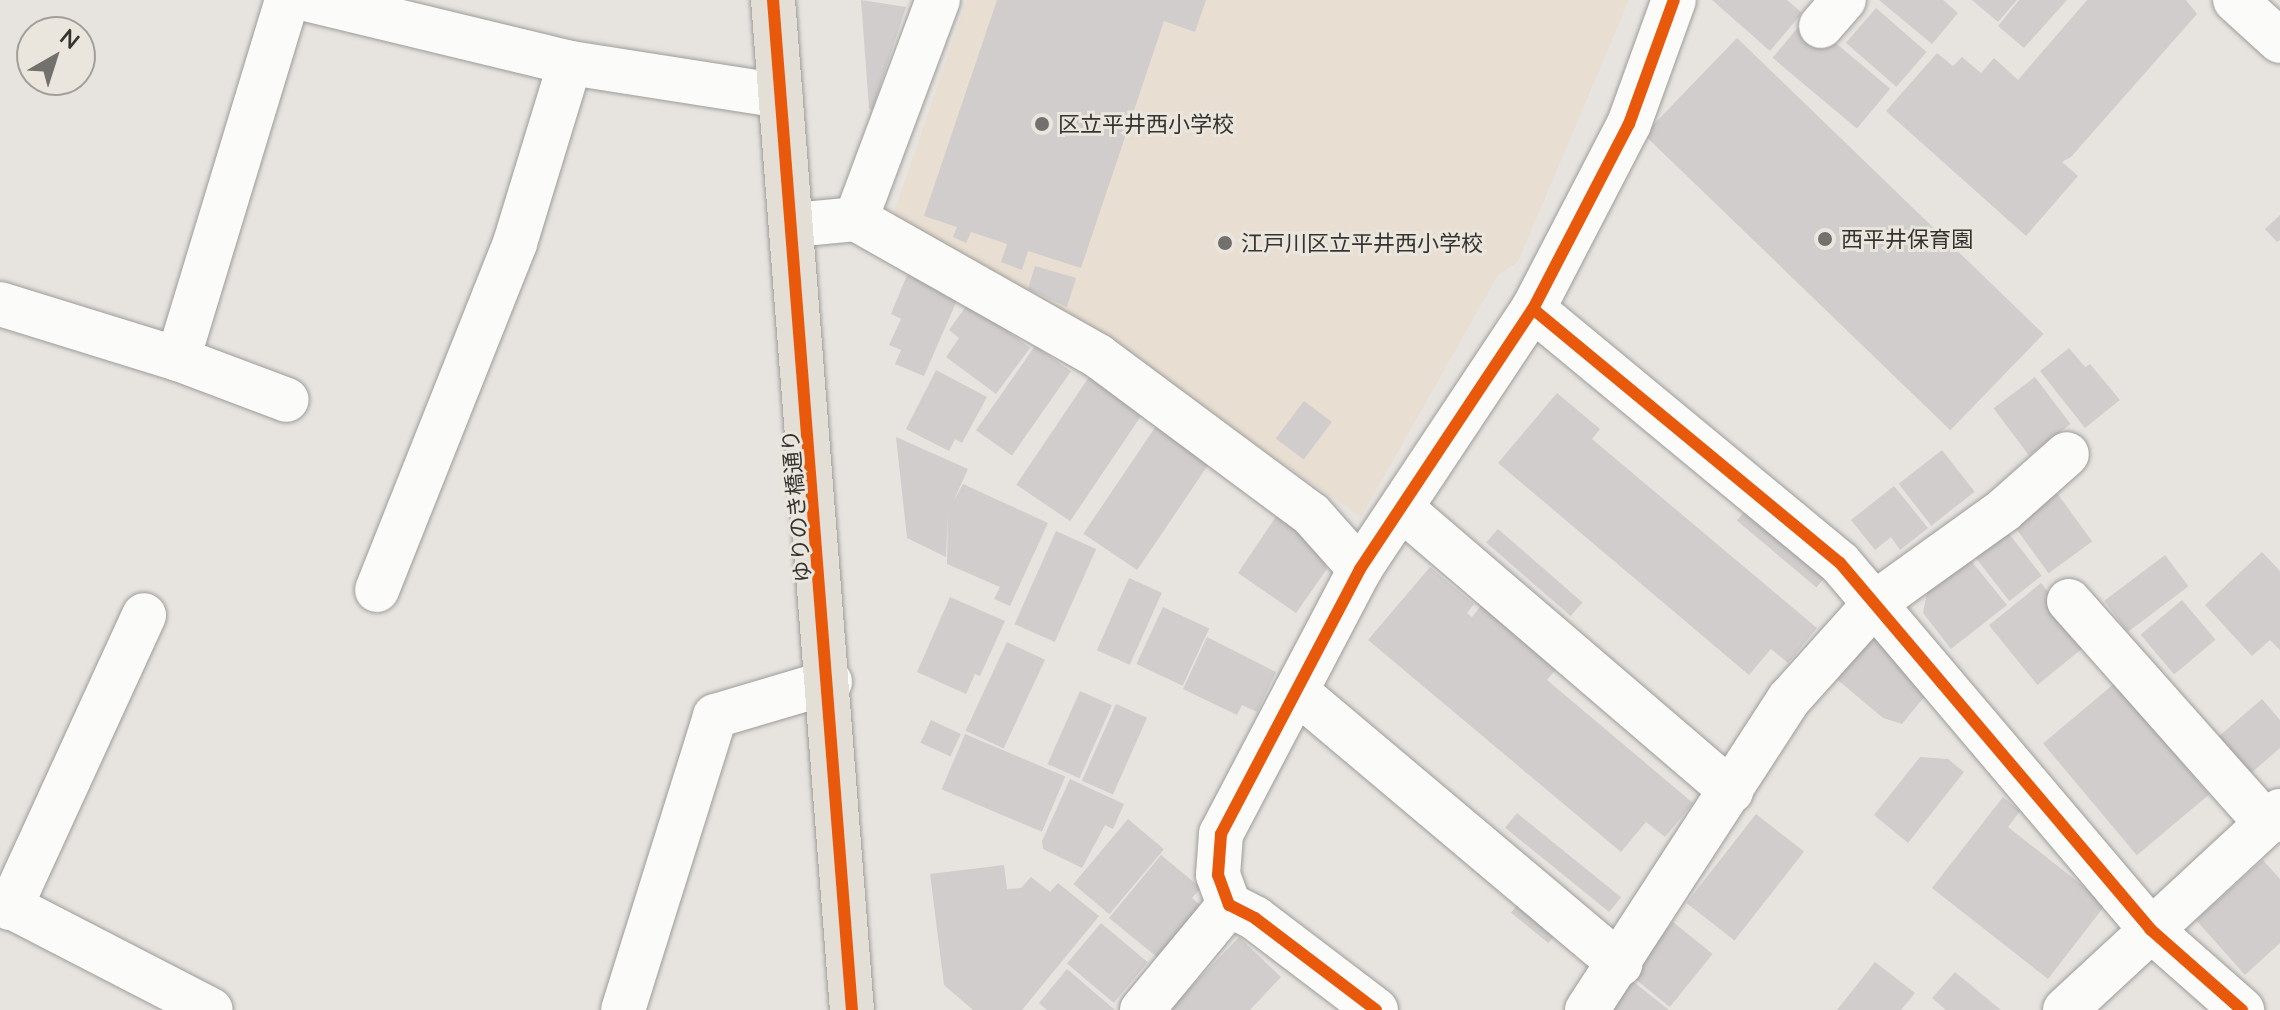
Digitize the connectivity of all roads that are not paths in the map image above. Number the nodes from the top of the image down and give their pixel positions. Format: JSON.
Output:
{"nodes":[{"id":1,"x":287,"y":0,"type":"edge"},
{"id":2,"x":310,"y":0,"type":"edge"},
{"id":3,"x":773,"y":0,"type":"edge"},
{"id":4,"x":938,"y":0,"type":"edge"},
{"id":5,"x":1674,"y":0,"type":"edge"},
{"id":6,"x":2235,"y":0,"type":"edge"},
{"id":7,"x":2280,"y":41,"type":"edge"},
{"id":8,"x":570,"y":63,"type":"junction"},
{"id":9,"x":780,"y":96,"type":"junction"},
{"id":10,"x":856,"y":219,"type":"junction"},
{"id":11,"x":793,"y":225,"type":"junction"},
{"id":12,"x":0,"y":304,"type":"edge"},
{"id":13,"x":1533,"y":309,"type":"junction"},
{"id":14,"x":178,"y":359,"type":"junction"},
{"id":15,"x":287,"y":400,"type":"dead end"},
{"id":16,"x":2067,"y":454,"type":"dead end"},
{"id":17,"x":1401,"y":508,"type":"junction"},
{"id":18,"x":1360,"y":569,"type":"junction"},
{"id":19,"x":377,"y":590,"type":"dead end"},
{"id":20,"x":2069,"y":601,"type":"dead end"},
{"id":21,"x":1876,"y":602,"type":"junction"},
{"id":22,"x":144,"y":615,"type":"dead end"},
{"id":23,"x":830,"y":682,"type":"junction"},
{"id":24,"x":1296,"y":691,"type":"junction"},
{"id":25,"x":1731,"y":791,"type":"junction"},
{"id":26,"x":2273,"y":818,"type":"edge"},
{"id":27,"x":5,"y":904,"type":"edge"},
{"id":28,"x":1229,"y":905,"type":"junction"},
{"id":29,"x":2150,"y":929,"type":"junction"},
{"id":30,"x":1620,"y":964,"type":"junction"},
{"id":31,"x":211,"y":1010,"type":"edge"},
{"id":32,"x":623,"y":1010,"type":"edge"},
{"id":33,"x":852,"y":1010,"type":"edge"},
{"id":34,"x":1142,"y":1010,"type":"edge"},
{"id":35,"x":1376,"y":1010,"type":"edge"},
{"id":36,"x":1587,"y":1010,"type":"edge"},
{"id":37,"x":2065,"y":1010,"type":"edge"},
{"id":38,"x":2242,"y":1010,"type":"edge"}],
"edges":[{"from":1,"to":14,"type":"street"},
{"from":2,"to":8,"type":"street"},
{"from":3,"to":9,"type":"main road","name":"ゆりのき橋通り"},
{"from":4,"to":10,"type":"street"},
{"from":5,"to":13,"type":"street"},
{"from":6,"to":7,"type":"street"},
{"from":8,"to":9,"type":"street"},
{"from":8,"to":19,"type":"street"},
{"from":9,"to":11,"type":"main road","name":"ゆりのき橋通り"},
{"from":10,"to":11,"type":"street"},
{"from":10,"to":18,"type":"street"},
{"from":11,"to":23,"type":"main road","name":"ゆりのき橋通り"},
{"from":12,"to":14,"type":"street"},
{"from":13,"to":17,"type":"street"},
{"from":13,"to":21,"type":"street"},
{"from":14,"to":15,"type":"street"},
{"from":16,"to":21,"type":"street"},
{"from":17,"to":18,"type":"street"},
{"from":17,"to":25,"type":"street"},
{"from":18,"to":24,"type":"street"},
{"from":20,"to":26,"type":"street"},
{"from":21,"to":25,"type":"street"},
{"from":21,"to":29,"type":"street"},
{"from":22,"to":27,"type":"street"},
{"from":23,"to":32,"type":"street"},
{"from":23,"to":33,"type":"main road","name":"ゆりのき橋通り"},
{"from":24,"to":28,"type":"street"},
{"from":24,"to":30,"type":"street"},
{"from":25,"to":30,"type":"street"},
{"from":26,"to":29,"type":"street"},
{"from":27,"to":31,"type":"street"},
{"from":28,"to":34,"type":"street"},
{"from":28,"to":35,"type":"street"},
{"from":29,"to":37,"type":"street"},
{"from":29,"to":38,"type":"street"},
{"from":30,"to":36,"type":"street"}]}
